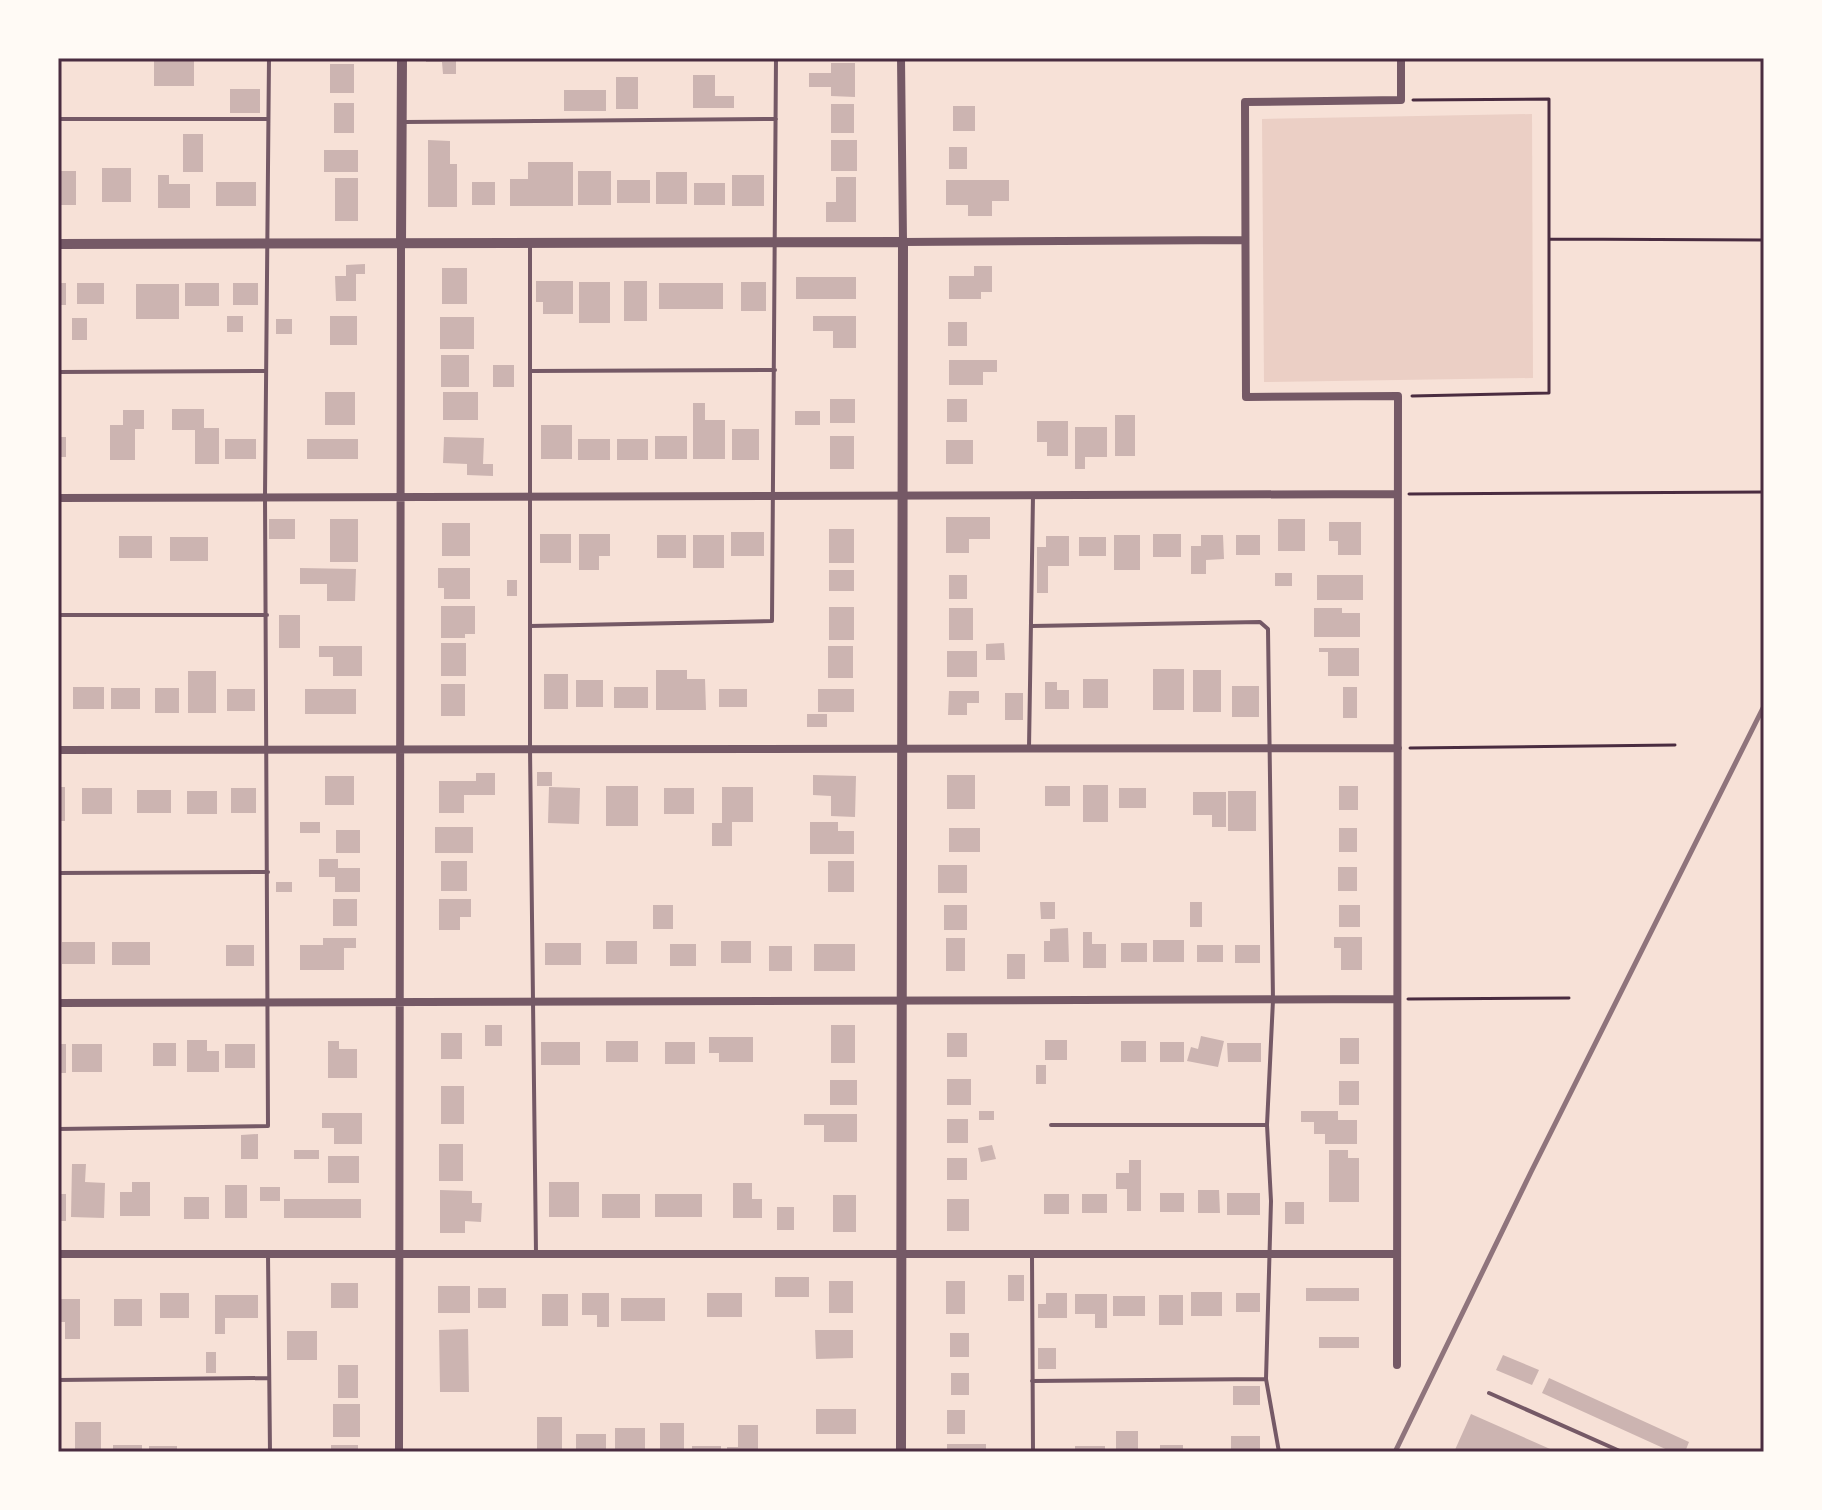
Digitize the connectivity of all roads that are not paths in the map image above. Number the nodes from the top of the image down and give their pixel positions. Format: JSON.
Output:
{"nodes":[{"id":1,"x":269,"y":58,"type":"edge"},
{"id":2,"x":402,"y":58,"type":"edge"},
{"id":3,"x":776,"y":58,"type":"edge"},
{"id":4,"x":901,"y":58,"type":"edge"},
{"id":5,"x":1401,"y":58,"type":"edge"},
{"id":6,"x":58,"y":119,"type":"edge"},
{"id":7,"x":268,"y":119,"type":"junction"},
{"id":8,"x":776,"y":119,"type":"junction"},
{"id":9,"x":402,"y":122,"type":"junction"},
{"id":10,"x":1245,"y":240,"type":"junction"},
{"id":11,"x":903,"y":242,"type":"junction"},
{"id":12,"x":776,"y":243,"type":"junction"},
{"id":13,"x":58,"y":244,"type":"edge"},
{"id":14,"x":267,"y":244,"type":"junction"},
{"id":15,"x":401,"y":244,"type":"junction"},
{"id":16,"x":530,"y":244,"type":"junction"},
{"id":17,"x":775,"y":370,"type":"junction"},
{"id":18,"x":266,"y":371,"type":"junction"},
{"id":19,"x":531,"y":371,"type":"junction"},
{"id":20,"x":58,"y":372,"type":"edge"},
{"id":21,"x":1397,"y":494,"type":"junction"},
{"id":22,"x":265,"y":496,"type":"junction"},
{"id":23,"x":401,"y":496,"type":"junction"},
{"id":24,"x":531,"y":496,"type":"junction"},
{"id":25,"x":774,"y":496,"type":"junction"},
{"id":26,"x":904,"y":496,"type":"junction"},
{"id":27,"x":1033,"y":496,"type":"junction"},
{"id":28,"x":58,"y":498,"type":"edge"},
{"id":29,"x":58,"y":615,"type":"edge"},
{"id":30,"x":267,"y":615,"type":"junction"},
{"id":31,"x":530,"y":626,"type":"junction"},
{"id":32,"x":1032,"y":626,"type":"junction"},
{"id":33,"x":399,"y":748,"type":"junction"},
{"id":34,"x":902,"y":748,"type":"junction"},
{"id":35,"x":1029,"y":748,"type":"junction"},
{"id":36,"x":1269,"y":748,"type":"junction"},
{"id":37,"x":1398,"y":748,"type":"junction"},
{"id":38,"x":267,"y":749,"type":"junction"},
{"id":39,"x":530,"y":749,"type":"junction"},
{"id":40,"x":58,"y":750,"type":"edge"},
{"id":41,"x":268,"y":872,"type":"junction"},
{"id":42,"x":58,"y":873,"type":"edge"},
{"id":43,"x":1397,"y":999,"type":"junction"},
{"id":44,"x":1273,"y":1000,"type":"junction"},
{"id":45,"x":903,"y":1001,"type":"junction"},
{"id":46,"x":267,"y":1002,"type":"junction"},
{"id":47,"x":399,"y":1002,"type":"junction"},
{"id":48,"x":533,"y":1002,"type":"junction"},
{"id":49,"x":58,"y":1003,"type":"edge"},
{"id":50,"x":1051,"y":1125,"type":"dead end"},
{"id":51,"x":1267,"y":1125,"type":"junction"},
{"id":52,"x":58,"y":1129,"type":"edge"},
{"id":53,"x":901,"y":1253,"type":"junction"},
{"id":54,"x":58,"y":1254,"type":"edge"},
{"id":55,"x":268,"y":1254,"type":"junction"},
{"id":56,"x":399,"y":1254,"type":"junction"},
{"id":57,"x":1397,"y":1254,"type":"junction"},
{"id":58,"x":536,"y":1255,"type":"junction"},
{"id":59,"x":1032,"y":1255,"type":"junction"},
{"id":60,"x":1271,"y":1255,"type":"junction"},
{"id":61,"x":1397,"y":1365,"type":"dead end"},
{"id":62,"x":269,"y":1378,"type":"junction"},
{"id":63,"x":1266,"y":1379,"type":"junction"},
{"id":64,"x":58,"y":1380,"type":"edge"},
{"id":65,"x":1032,"y":1381,"type":"junction"},
{"id":66,"x":1489,"y":1393,"type":"dead end"},
{"id":67,"x":270,"y":1452,"type":"edge"},
{"id":68,"x":399,"y":1452,"type":"edge"},
{"id":69,"x":901,"y":1452,"type":"edge"},
{"id":70,"x":1033,"y":1452,"type":"edge"},
{"id":71,"x":1279,"y":1452,"type":"edge"},
{"id":72,"x":1622,"y":1452,"type":"edge"}],
"edges":[{"from":1,"to":7,"type":"lane"},
{"from":2,"to":9,"type":"street"},
{"from":3,"to":8,"type":"lane"},
{"from":4,"to":11,"type":"street"},
{"from":5,"to":10,"type":"street"},
{"from":6,"to":7,"type":"lane"},
{"from":7,"to":14,"type":"lane"},
{"from":8,"to":9,"type":"lane"},
{"from":8,"to":12,"type":"lane"},
{"from":9,"to":15,"type":"street"},
{"from":10,"to":11,"type":"street"},
{"from":10,"to":21,"type":"street"},
{"from":11,"to":12,"type":"street"},
{"from":11,"to":26,"type":"street"},
{"from":12,"to":16,"type":"street"},
{"from":12,"to":17,"type":"lane"},
{"from":13,"to":14,"type":"street"},
{"from":14,"to":15,"type":"street"},
{"from":14,"to":18,"type":"lane"},
{"from":15,"to":16,"type":"street"},
{"from":15,"to":23,"type":"street"},
{"from":16,"to":19,"type":"lane"},
{"from":17,"to":19,"type":"lane"},
{"from":17,"to":25,"type":"lane"},
{"from":18,"to":20,"type":"lane"},
{"from":18,"to":22,"type":"lane"},
{"from":19,"to":24,"type":"lane"},
{"from":21,"to":27,"type":"street"},
{"from":21,"to":37,"type":"street"},
{"from":22,"to":23,"type":"street"},
{"from":22,"to":28,"type":"street"},
{"from":22,"to":30,"type":"lane"},
{"from":23,"to":24,"type":"street"},
{"from":23,"to":33,"type":"street"},
{"from":24,"to":25,"type":"street"},
{"from":24,"to":31,"type":"lane"},
{"from":25,"to":26,"type":"street"},
{"from":25,"to":31,"type":"lane"},
{"from":26,"to":27,"type":"street"},
{"from":26,"to":34,"type":"street"},
{"from":27,"to":32,"type":"lane"},
{"from":29,"to":30,"type":"lane"},
{"from":30,"to":38,"type":"lane"},
{"from":31,"to":39,"type":"lane"},
{"from":32,"to":35,"type":"lane"},
{"from":32,"to":36,"type":"lane"},
{"from":33,"to":38,"type":"street"},
{"from":33,"to":39,"type":"street"},
{"from":33,"to":47,"type":"street"},
{"from":34,"to":35,"type":"street"},
{"from":34,"to":39,"type":"street"},
{"from":34,"to":45,"type":"street"},
{"from":35,"to":36,"type":"street"},
{"from":36,"to":37,"type":"street"},
{"from":36,"to":44,"type":"lane"},
{"from":37,"to":43,"type":"street"},
{"from":38,"to":40,"type":"street"},
{"from":38,"to":41,"type":"lane"},
{"from":39,"to":48,"type":"lane"},
{"from":41,"to":42,"type":"lane"},
{"from":41,"to":46,"type":"lane"},
{"from":43,"to":44,"type":"street"},
{"from":43,"to":57,"type":"street"},
{"from":44,"to":45,"type":"street"},
{"from":44,"to":51,"type":"lane"},
{"from":45,"to":48,"type":"street"},
{"from":45,"to":53,"type":"street"},
{"from":46,"to":47,"type":"street"},
{"from":46,"to":49,"type":"street"},
{"from":46,"to":52,"type":"lane"},
{"from":47,"to":48,"type":"street"},
{"from":47,"to":56,"type":"street"},
{"from":48,"to":58,"type":"lane"},
{"from":50,"to":51,"type":"lane"},
{"from":51,"to":60,"type":"lane"},
{"from":53,"to":58,"type":"street"},
{"from":53,"to":59,"type":"street"},
{"from":53,"to":69,"type":"street"},
{"from":54,"to":55,"type":"street"},
{"from":55,"to":56,"type":"street"},
{"from":55,"to":62,"type":"lane"},
{"from":56,"to":58,"type":"street"},
{"from":56,"to":68,"type":"street"},
{"from":57,"to":60,"type":"street"},
{"from":57,"to":61,"type":"street"},
{"from":59,"to":60,"type":"street"},
{"from":59,"to":65,"type":"lane"},
{"from":60,"to":63,"type":"lane"},
{"from":62,"to":64,"type":"lane"},
{"from":62,"to":67,"type":"lane"},
{"from":63,"to":65,"type":"lane"},
{"from":63,"to":71,"type":"lane"},
{"from":65,"to":70,"type":"lane"},
{"from":66,"to":72,"type":"lane"}]}
